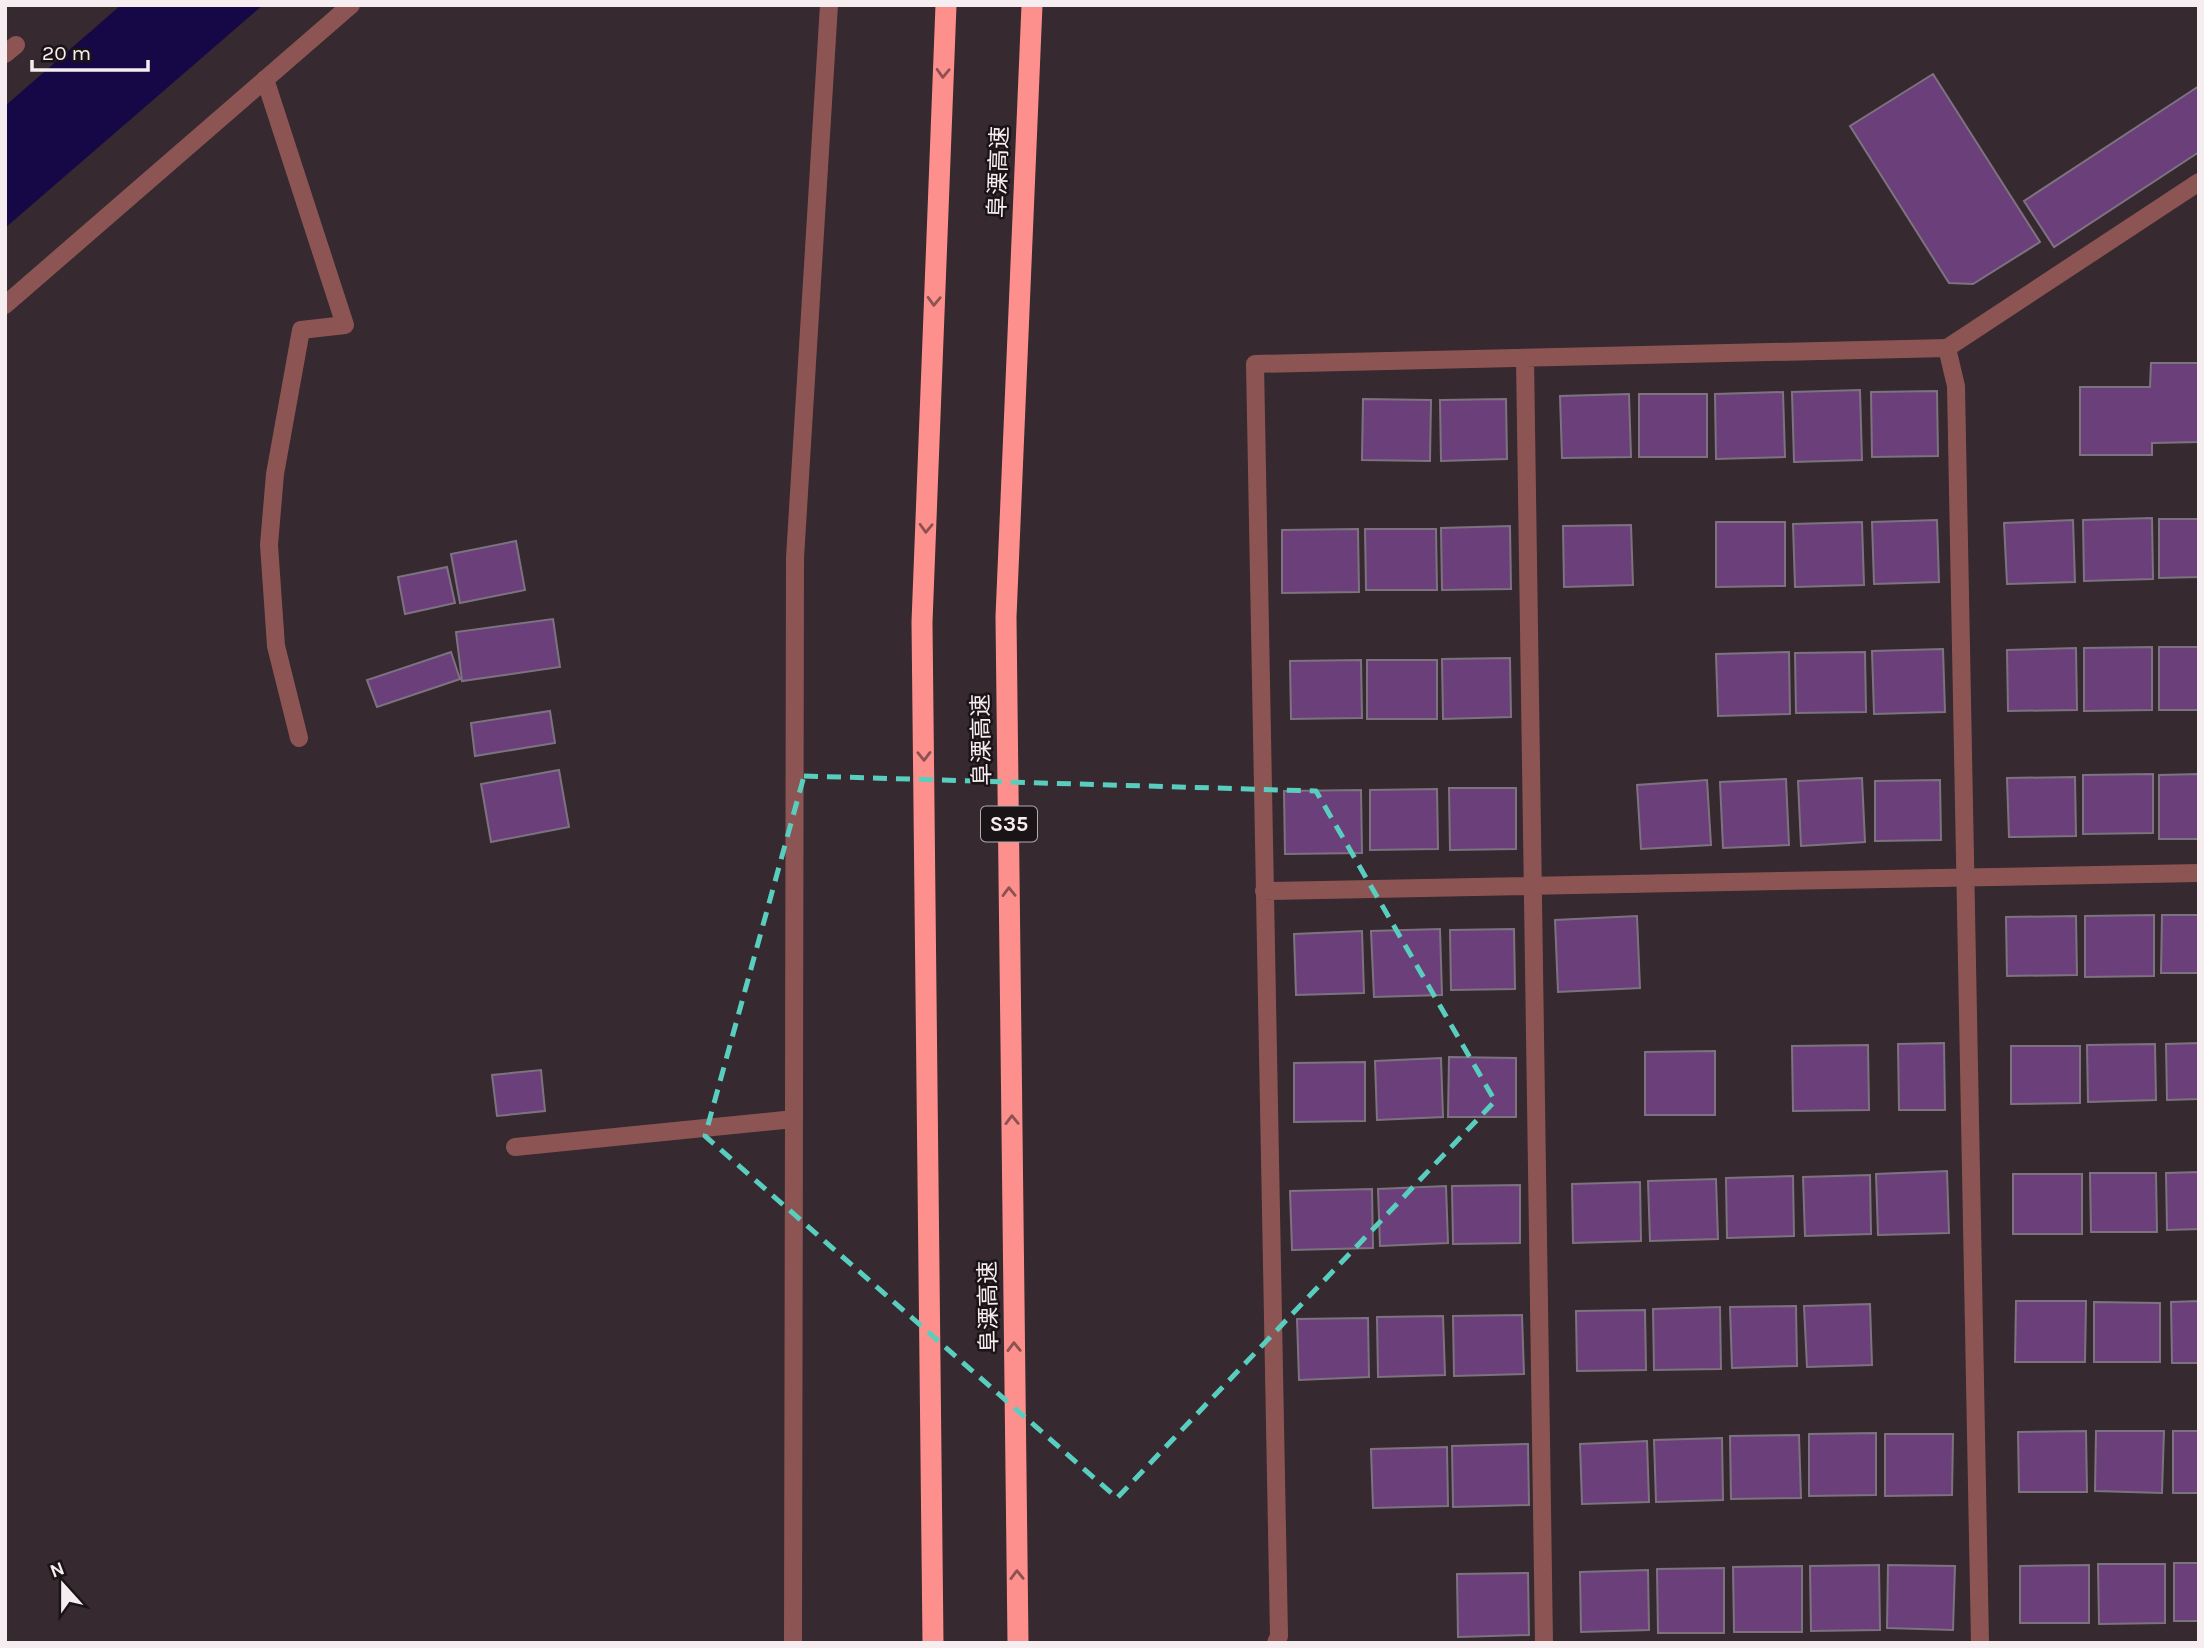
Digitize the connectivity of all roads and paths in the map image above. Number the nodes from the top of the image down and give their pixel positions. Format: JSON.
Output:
{"nodes":[{"id":1,"x":351,"y":5,"type":"edge"},
{"id":2,"x":829,"y":5,"type":"edge"},
{"id":3,"x":946,"y":5,"type":"edge"},
{"id":4,"x":1032,"y":5,"type":"edge"},
{"id":5,"x":265,"y":79,"type":"junction"},
{"id":6,"x":2199,"y":182,"type":"edge"},
{"id":7,"x":5,"y":305,"type":"edge"},
{"id":8,"x":1947,"y":348,"type":"junction"},
{"id":9,"x":1525,"y":358,"type":"junction"},
{"id":10,"x":299,"y":738,"type":"dead end"},
{"id":11,"x":2199,"y":873,"type":"edge"},
{"id":12,"x":1966,"y":877,"type":"junction"},
{"id":13,"x":1533,"y":886,"type":"junction"},
{"id":14,"x":1264,"y":891,"type":"junction"},
{"id":15,"x":794,"y":1119,"type":"junction"},
{"id":16,"x":515,"y":1147,"type":"dead end"},
{"id":17,"x":793,"y":1643,"type":"edge"},
{"id":18,"x":933,"y":1643,"type":"edge"},
{"id":19,"x":1018,"y":1643,"type":"edge"},
{"id":20,"x":1276,"y":1643,"type":"edge"},
{"id":21,"x":1544,"y":1643,"type":"edge"},
{"id":22,"x":1980,"y":1643,"type":"edge"}],
"edges":[{"from":1,"to":5,"type":"street"},
{"from":2,"to":15,"type":"street"},
{"from":3,"to":18,"type":"highway","one_way":true},
{"from":19,"to":4,"type":"highway","name":"阜溧高速","number":"S35","one_way":true},
{"from":5,"to":7,"type":"street"},
{"from":5,"to":10,"type":"street"},
{"from":6,"to":8,"type":"street"},
{"from":8,"to":9,"type":"street"},
{"from":8,"to":12,"type":"street"},
{"from":9,"to":13,"type":"street"},
{"from":9,"to":14,"type":"street"},
{"from":11,"to":12,"type":"street"},
{"from":12,"to":13,"type":"street"},
{"from":12,"to":22,"type":"street"},
{"from":13,"to":14,"type":"street"},
{"from":13,"to":21,"type":"street"},
{"from":14,"to":20,"type":"street"},
{"from":15,"to":16,"type":"street"},
{"from":15,"to":17,"type":"street"}]}
